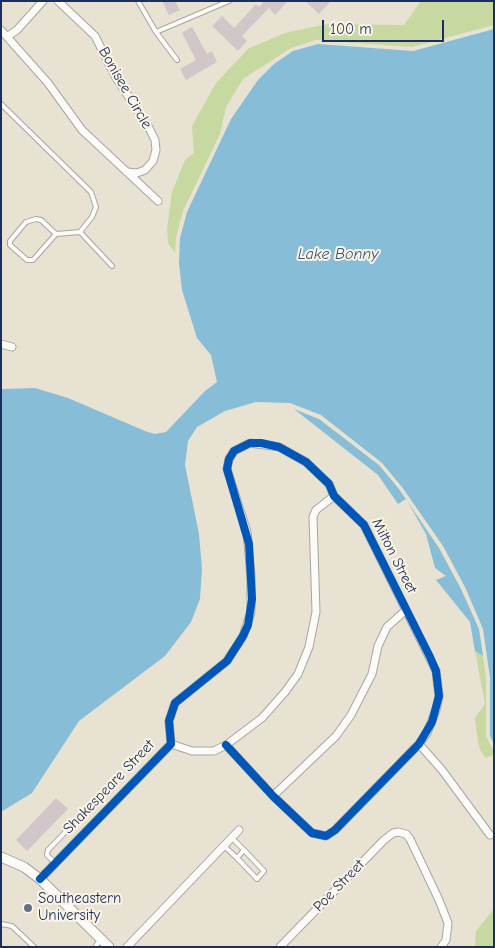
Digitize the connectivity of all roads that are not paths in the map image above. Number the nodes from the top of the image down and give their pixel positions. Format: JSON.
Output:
{"nodes":[{"id":1,"x":43,"y":1,"type":"edge"},
{"id":2,"x":58,"y":1,"type":"edge"},
{"id":3,"x":138,"y":1,"type":"edge"},
{"id":4,"x":229,"y":1,"type":"edge"},
{"id":5,"x":1,"y":30,"type":"edge"},
{"id":6,"x":156,"y":32,"type":"junction"},
{"id":7,"x":8,"y":36,"type":"junction"},
{"id":8,"x":178,"y":60,"type":"dead end"},
{"id":9,"x":1,"y":104,"type":"edge"},
{"id":10,"x":127,"y":172,"type":"junction"},
{"id":11,"x":158,"y":201,"type":"dead end"},
{"id":12,"x":80,"y":232,"type":"junction"},
{"id":13,"x":56,"y":234,"type":"junction"},
{"id":14,"x":112,"y":266,"type":"dead end"},
{"id":15,"x":1,"y":344,"type":"edge"},
{"id":16,"x":12,"y":347,"type":"dead end"},
{"id":17,"x":227,"y":469,"type":"joint"},
{"id":18,"x":334,"y":496,"type":"junction"},
{"id":19,"x":406,"y":610,"type":"junction"},
{"id":20,"x":171,"y":744,"type":"junction"},
{"id":21,"x":419,"y":744,"type":"junction"},
{"id":22,"x":226,"y":745,"type":"junction"},
{"id":23,"x":272,"y":796,"type":"junction"},
{"id":24,"x":78,"y":819,"type":"dead end"},
{"id":25,"x":239,"y":830,"type":"dead end"},
{"id":26,"x":490,"y":835,"type":"dead end"},
{"id":27,"x":232,"y":838,"type":"junction"},
{"id":28,"x":224,"y":846,"type":"junction"},
{"id":29,"x":244,"y":850,"type":"junction"},
{"id":30,"x":1,"y":857,"type":"edge"},
{"id":31,"x":236,"y":858,"type":"junction"},
{"id":32,"x":55,"y":863,"type":"junction"},
{"id":33,"x":40,"y":879,"type":"junction"},
{"id":34,"x":1,"y":924,"type":"edge"},
{"id":35,"x":102,"y":939,"type":"junction"},
{"id":36,"x":34,"y":947,"type":"edge"},
{"id":37,"x":95,"y":947,"type":"edge"},
{"id":38,"x":109,"y":947,"type":"edge"},
{"id":39,"x":127,"y":947,"type":"edge"},
{"id":40,"x":280,"y":947,"type":"edge"},
{"id":41,"x":441,"y":947,"type":"edge"}],
"edges":[{"from":1,"to":7,"type":"street"},
{"from":2,"to":10,"type":"street","name":"Bonisee Circle"},
{"from":3,"to":6,"type":"lane"},
{"from":4,"to":6,"type":"lane"},
{"from":5,"to":7,"type":"street"},
{"from":6,"to":8,"type":"lane"},
{"from":7,"to":10,"type":"street"},
{"from":9,"to":12,"type":"lane"},
{"from":10,"to":11,"type":"street"},
{"from":12,"to":13,"type":"lane"},
{"from":12,"to":14,"type":"lane"},
{"from":13,"to":13,"type":"lane"},
{"from":15,"to":16,"type":"street"},
{"from":17,"to":18,"type":"street","name":"Milton Street"},
{"from":17,"to":20,"type":"street","name":"Shakespeare Street"},
{"from":18,"to":19,"type":"street","name":"Milton Street"},
{"from":18,"to":22,"type":"street","name":"Shakespeare Street"},
{"from":19,"to":21,"type":"street"},
{"from":19,"to":23,"type":"street","name":"Milton Street"},
{"from":20,"to":22,"type":"street","name":"Shakespeare Street"},
{"from":20,"to":32,"type":"street","name":"Shakespeare Street"},
{"from":21,"to":23,"type":"street"},
{"from":21,"to":26,"type":"street"},
{"from":22,"to":23,"type":"street"},
{"from":24,"to":32,"type":"lane"},
{"from":25,"to":27,"type":"street"},
{"from":27,"to":28,"type":"street"},
{"from":27,"to":29,"type":"lane"},
{"from":28,"to":31,"type":"lane"},
{"from":28,"to":39,"type":"street"},
{"from":29,"to":31,"type":"lane"},
{"from":29,"to":31,"type":"lane"},
{"from":30,"to":33,"type":"street"},
{"from":32,"to":33,"type":"street","name":"Shakespeare Street"},
{"from":33,"to":35,"type":"street"},
{"from":34,"to":36,"type":"lane"},
{"from":35,"to":37,"type":"lane"},
{"from":35,"to":38,"type":"street"},
{"from":40,"to":41,"type":"street","name":"Poe Street"}]}
